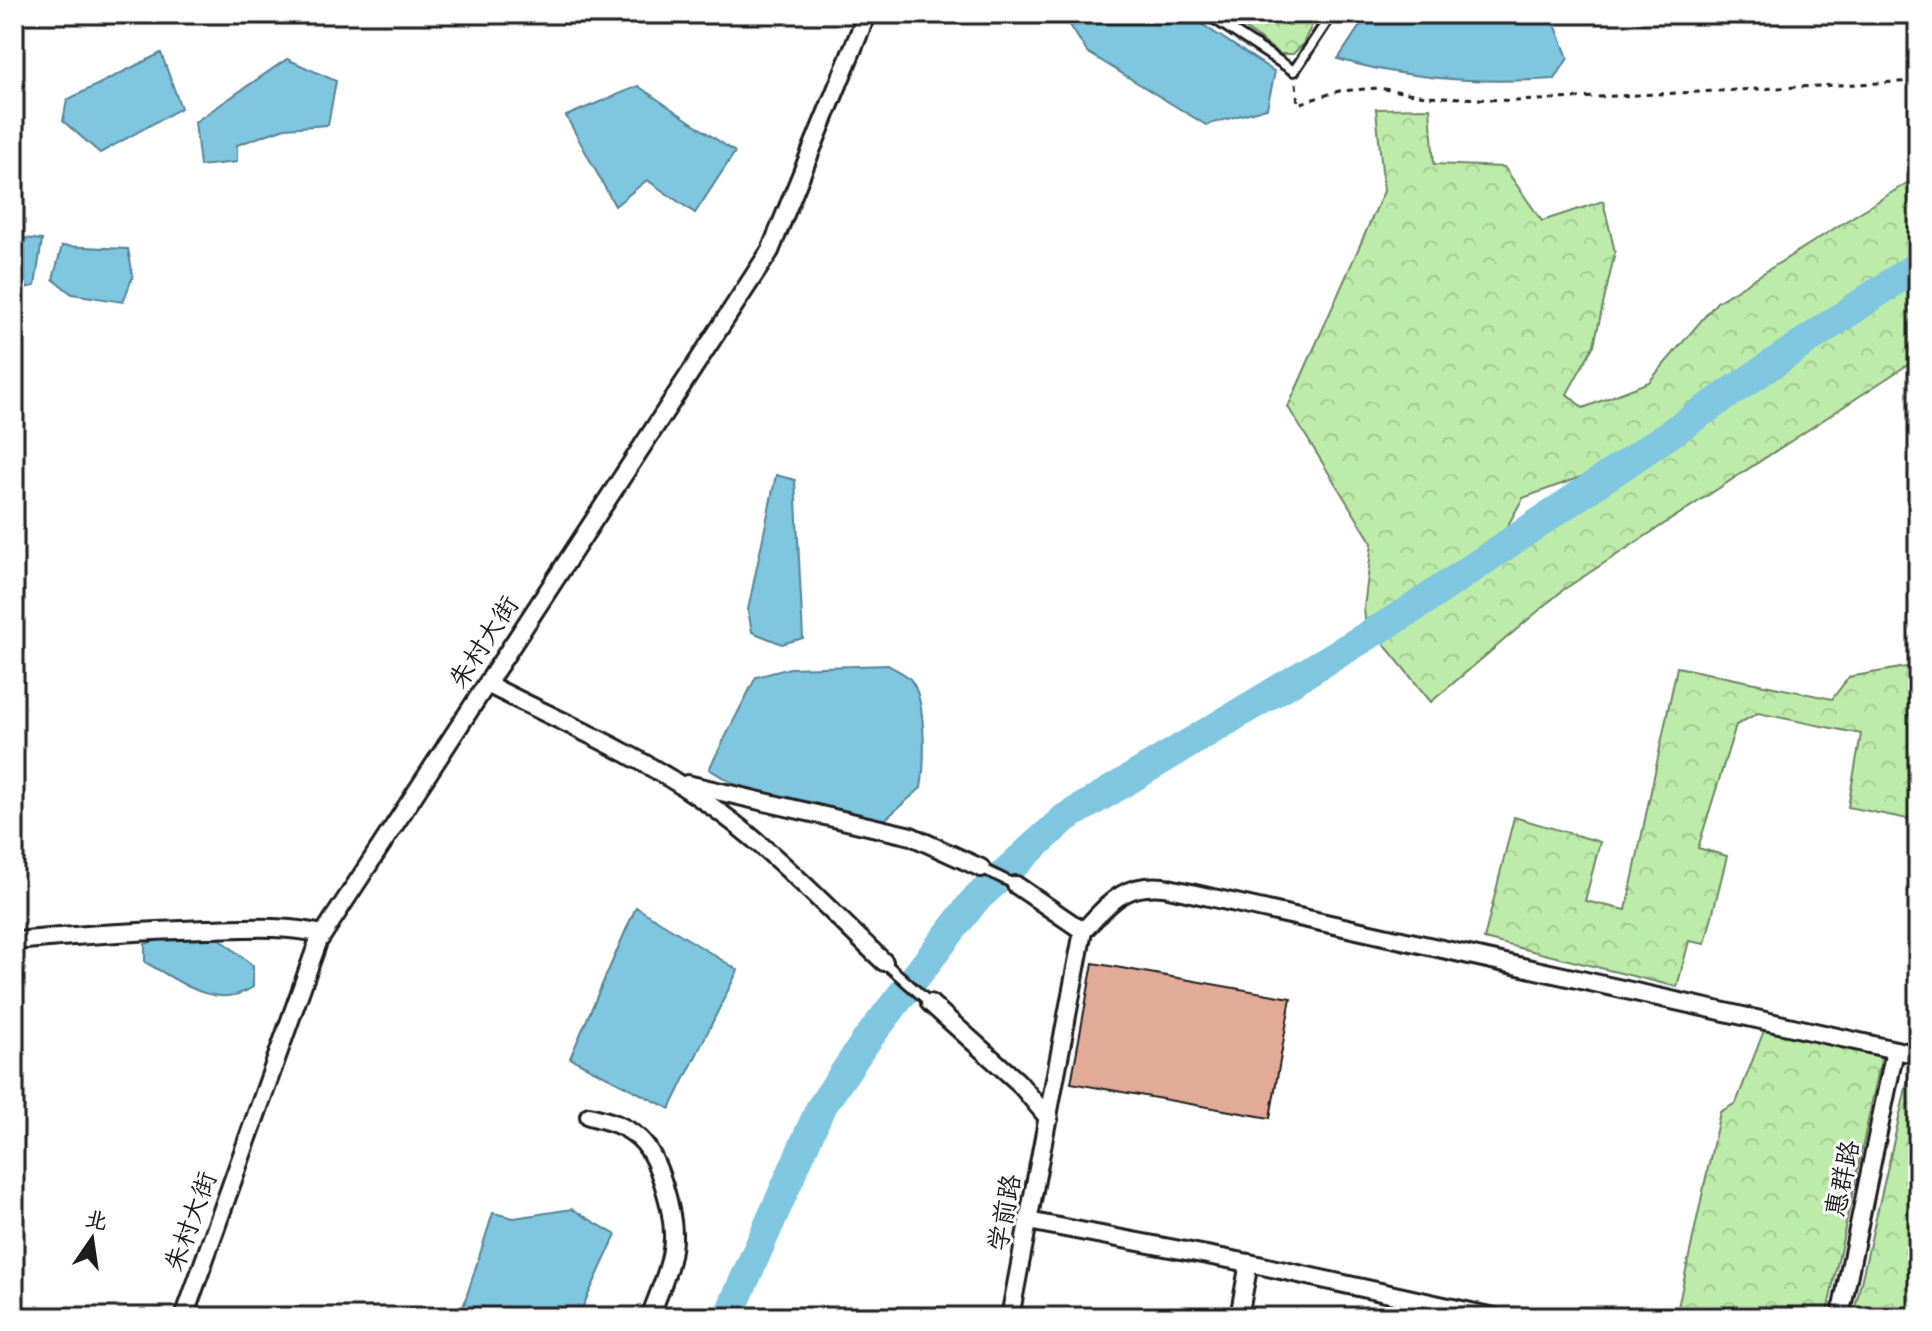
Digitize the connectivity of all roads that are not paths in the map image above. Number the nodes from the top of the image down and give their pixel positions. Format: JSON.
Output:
{"nodes":[{"id":1,"x":867,"y":14,"type":"edge"},
{"id":2,"x":1207,"y":14,"type":"edge"},
{"id":3,"x":1332,"y":14,"type":"edge"},
{"id":4,"x":487,"y":684,"type":"junction"},
{"id":5,"x":674,"y":781,"type":"junction"},
{"id":6,"x":981,"y":868,"type":"joint"},
{"id":7,"x":1016,"y":885,"type":"joint"},
{"id":8,"x":1083,"y":931,"type":"junction"},
{"id":9,"x":323,"y":934,"type":"junction"},
{"id":10,"x":14,"y":941,"type":"edge"},
{"id":11,"x":884,"y":962,"type":"joint"},
{"id":12,"x":930,"y":1003,"type":"joint"},
{"id":13,"x":1895,"y":1050,"type":"junction"},
{"id":14,"x":1918,"y":1055,"type":"edge"},
{"id":15,"x":589,"y":1116,"type":"dead end"},
{"id":16,"x":1049,"y":1119,"type":"junction"},
{"id":17,"x":1028,"y":1221,"type":"junction"},
{"id":18,"x":1249,"y":1263,"type":"junction"},
{"id":19,"x":184,"y":1317,"type":"edge"},
{"id":20,"x":650,"y":1317,"type":"edge"},
{"id":21,"x":1010,"y":1317,"type":"edge"},
{"id":22,"x":1239,"y":1317,"type":"edge"},
{"id":23,"x":1494,"y":1317,"type":"edge"},
{"id":24,"x":1840,"y":1317,"type":"edge"}],
"edges":[{"from":1,"to":4,"type":"street","name":"朱村大街"},
{"from":2,"to":3,"type":"lane"},
{"from":4,"to":5,"type":"street"},
{"from":4,"to":9,"type":"street","name":"朱村大街"},
{"from":5,"to":6,"type":"street"},
{"from":5,"to":11,"type":"street"},
{"from":6,"to":7,"type":"lane"},
{"from":7,"to":8,"type":"street"},
{"from":8,"to":13,"type":"street"},
{"from":8,"to":16,"type":"street","name":"学前路"},
{"from":9,"to":10,"type":"street"},
{"from":9,"to":19,"type":"street","name":"朱村大街"},
{"from":11,"to":12,"type":"lane"},
{"from":12,"to":16,"type":"street"},
{"from":13,"to":14,"type":"street"},
{"from":13,"to":24,"type":"street","name":"惠群路"},
{"from":15,"to":20,"type":"street"},
{"from":16,"to":17,"type":"street","name":"学前路"},
{"from":17,"to":18,"type":"street"},
{"from":17,"to":21,"type":"street","name":"学前路"},
{"from":18,"to":22,"type":"street"},
{"from":18,"to":23,"type":"street"}]}
